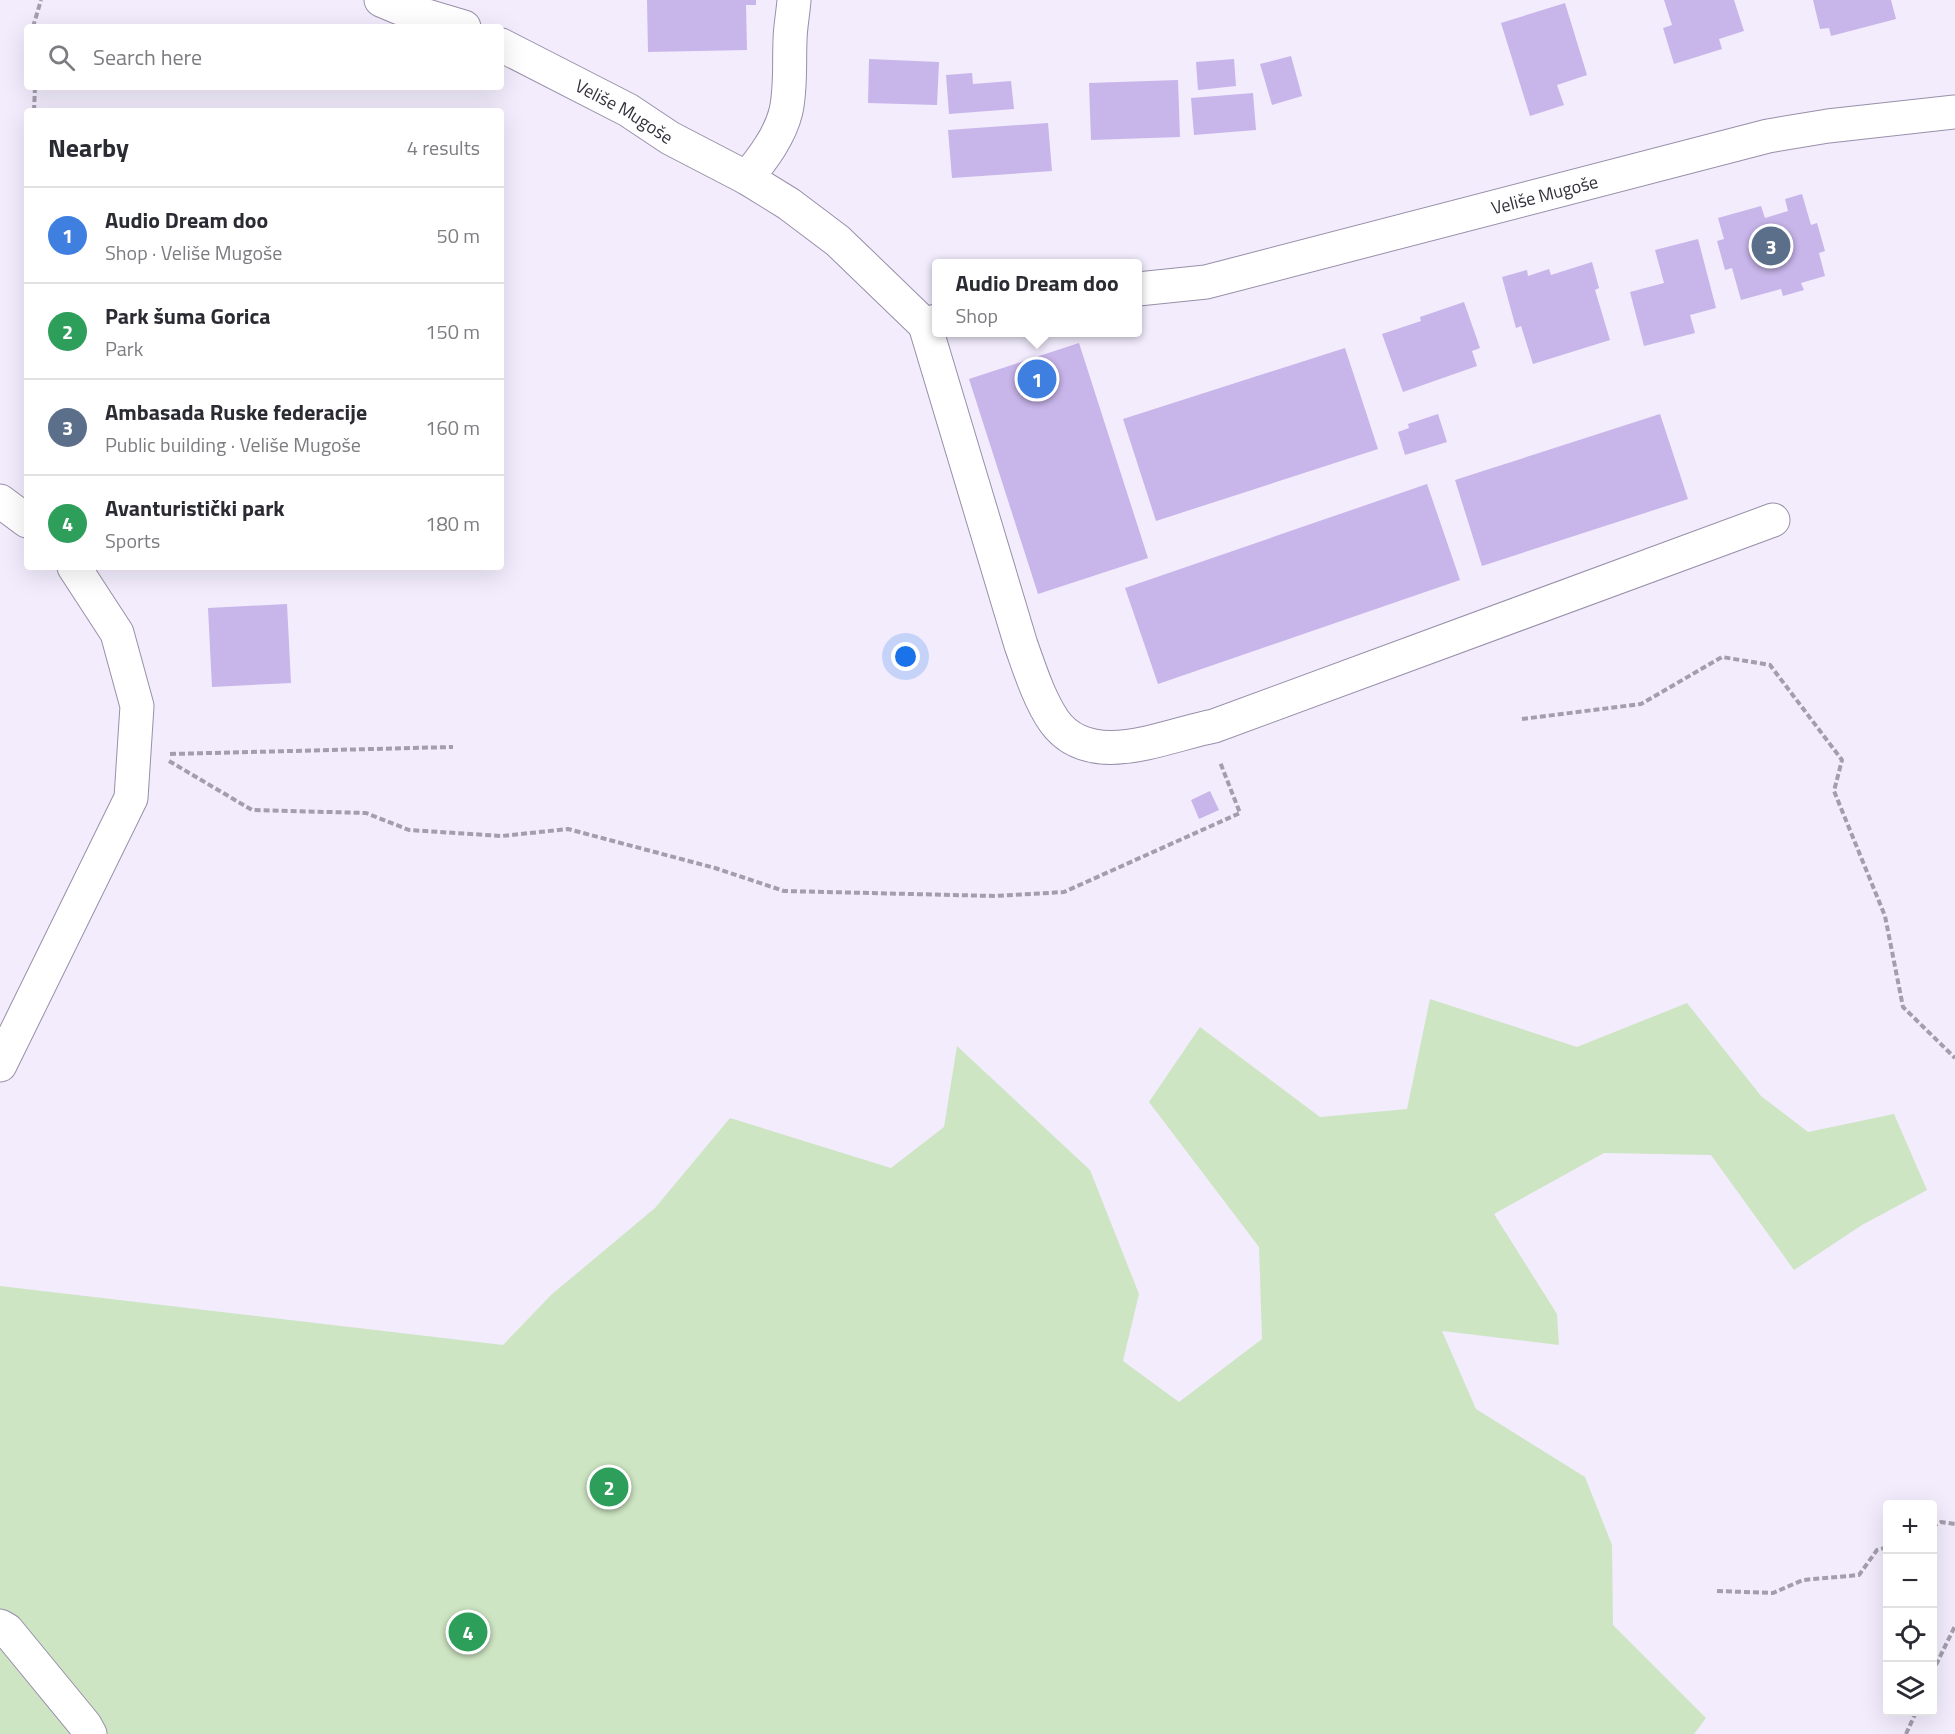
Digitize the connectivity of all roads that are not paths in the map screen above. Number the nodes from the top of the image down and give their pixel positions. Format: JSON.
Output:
{"nodes":[{"id":1,"x":381,"y":0,"type":"edge"},
{"id":2,"x":794,"y":0,"type":"edge"},
{"id":3,"x":454,"y":24,"type":"edge"},
{"id":4,"x":504,"y":47,"type":"edge"},
{"id":5,"x":1955,"y":112,"type":"edge"},
{"id":6,"x":747,"y":178,"type":"junction"},
{"id":7,"x":1142,"y":288,"type":"edge"},
{"id":8,"x":931,"y":323,"type":"edge"},
{"id":9,"x":935,"y":337,"type":"edge"},
{"id":10,"x":0,"y":501,"type":"edge"},
{"id":11,"x":24,"y":519,"type":"edge"},
{"id":12,"x":1773,"y":520,"type":"dead end"},
{"id":13,"x":76,"y":570,"type":"edge"},
{"id":14,"x":0,"y":1065,"type":"edge"},
{"id":15,"x":0,"y":1626,"type":"edge"},
{"id":16,"x":90,"y":1734,"type":"edge"}],
"edges":[{"from":1,"to":3,"type":"street"},
{"from":2,"to":6,"type":"street"},
{"from":4,"to":6,"type":"street","name":"Veliše Mugoše"},
{"from":5,"to":7,"type":"street","name":"Veliše Mugoše"},
{"from":6,"to":8,"type":"street","name":"Veliše Mugoše"},
{"from":9,"to":12,"type":"street"},
{"from":10,"to":11,"type":"street"},
{"from":13,"to":14,"type":"street"},
{"from":15,"to":16,"type":"street"}]}
